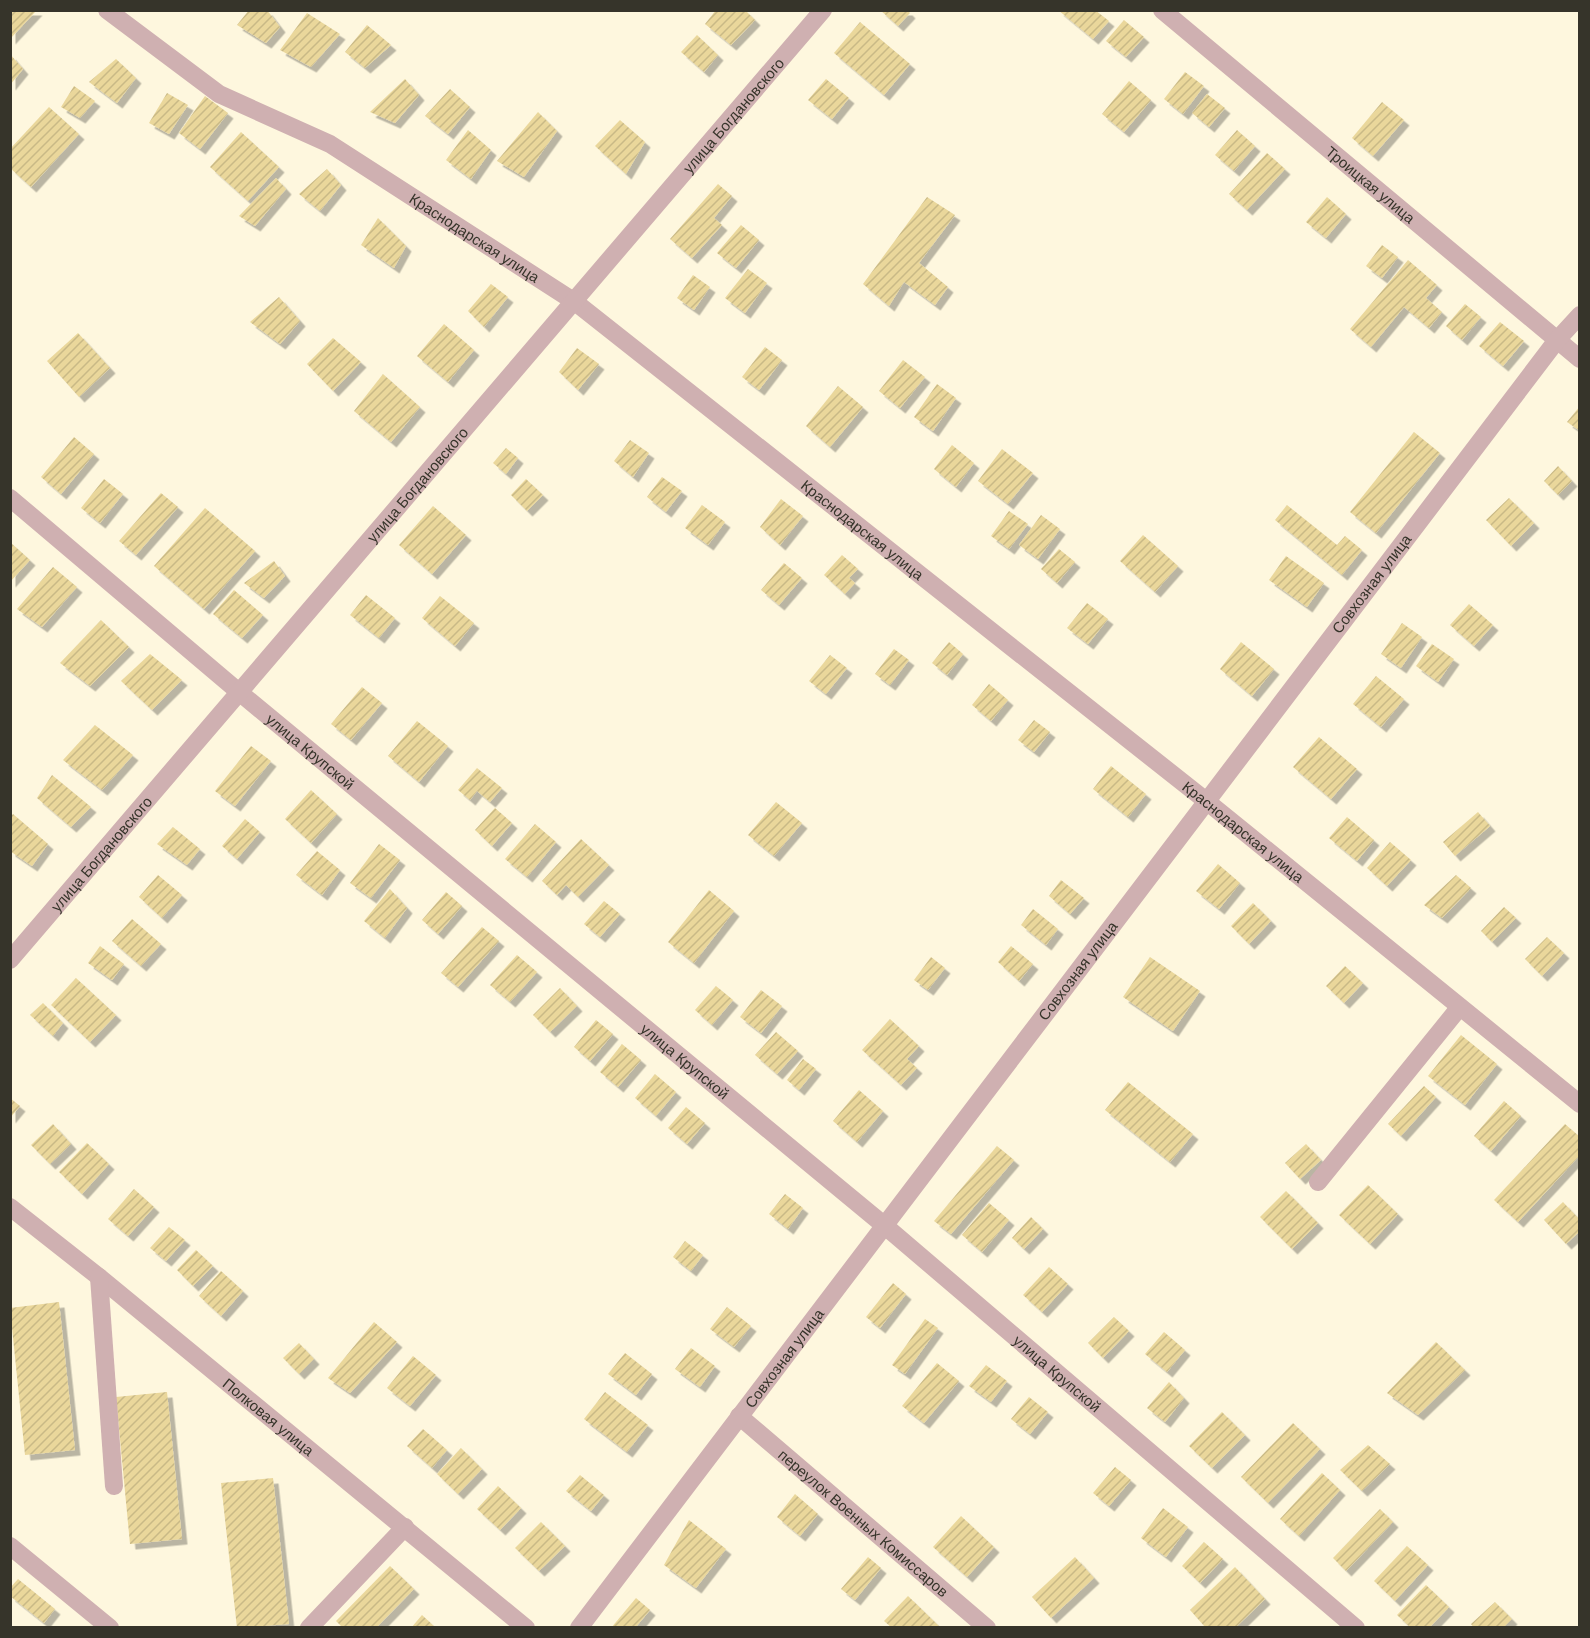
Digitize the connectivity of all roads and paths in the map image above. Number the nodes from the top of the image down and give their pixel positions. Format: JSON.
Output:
{"nodes":[{"id":1,"x":107,"y":10,"type":"edge"},
{"id":2,"x":823,"y":10,"type":"edge"},
{"id":3,"x":1162,"y":10,"type":"edge"},
{"id":4,"x":575,"y":302,"type":"junction"},
{"id":5,"x":1580,"y":315,"type":"edge"},
{"id":6,"x":1557,"y":340,"type":"junction"},
{"id":7,"x":1580,"y":359,"type":"edge"},
{"id":8,"x":10,"y":498,"type":"edge"},
{"id":9,"x":239,"y":693,"type":"junction"},
{"id":10,"x":1205,"y":800,"type":"junction"},
{"id":11,"x":10,"y":960,"type":"edge"},
{"id":12,"x":1460,"y":1008,"type":"junction"},
{"id":13,"x":1580,"y":1104,"type":"edge"},
{"id":14,"x":1318,"y":1182,"type":"dead end"},
{"id":15,"x":10,"y":1207,"type":"edge"},
{"id":16,"x":885,"y":1226,"type":"junction"},
{"id":17,"x":99,"y":1277,"type":"junction"},
{"id":18,"x":739,"y":1416,"type":"junction"},
{"id":19,"x":114,"y":1486,"type":"dead end"},
{"id":20,"x":405,"y":1527,"type":"junction"},
{"id":21,"x":10,"y":1546,"type":"edge"},
{"id":22,"x":110,"y":1628,"type":"edge"},
{"id":23,"x":309,"y":1628,"type":"edge"},
{"id":24,"x":526,"y":1628,"type":"edge"},
{"id":25,"x":579,"y":1628,"type":"edge"},
{"id":26,"x":987,"y":1628,"type":"edge"},
{"id":27,"x":1356,"y":1628,"type":"edge"}],
"edges":[{"from":1,"to":4,"type":"street","name":"Краснодарская улица"},
{"from":2,"to":4,"type":"street","name":"улица Богдановского"},
{"from":3,"to":6,"type":"street","name":"Троицкая улица"},
{"from":4,"to":9,"type":"street","name":"улица Богдановского"},
{"from":4,"to":10,"type":"street","name":"Краснодарская улица"},
{"from":5,"to":6,"type":"street","name":"Совхозная улица"},
{"from":6,"to":7,"type":"street","name":"Троицкая улица"},
{"from":6,"to":10,"type":"street","name":"Совхозная улица"},
{"from":8,"to":9,"type":"street","name":"улица Крупской"},
{"from":9,"to":11,"type":"street","name":"улица Богдановского"},
{"from":9,"to":16,"type":"street","name":"улица Крупской"},
{"from":10,"to":12,"type":"street","name":"Краснодарская улица"},
{"from":10,"to":16,"type":"street","name":"Совхозная улица"},
{"from":12,"to":13,"type":"street","name":"Краснодарская улица"},
{"from":12,"to":14,"type":"street"},
{"from":15,"to":17,"type":"street","name":"Полковая улица"},
{"from":16,"to":18,"type":"street","name":"Совхозная улица"},
{"from":16,"to":27,"type":"street","name":"улица Крупской"},
{"from":17,"to":19,"type":"street"},
{"from":17,"to":20,"type":"street","name":"Полковая улица"},
{"from":18,"to":25,"type":"street","name":"Совхозная улица"},
{"from":18,"to":26,"type":"street","name":"переулок Военных Комиссаров"},
{"from":20,"to":23,"type":"street"},
{"from":20,"to":24,"type":"street","name":"Полковая улица"},
{"from":21,"to":22,"type":"street"}]}
